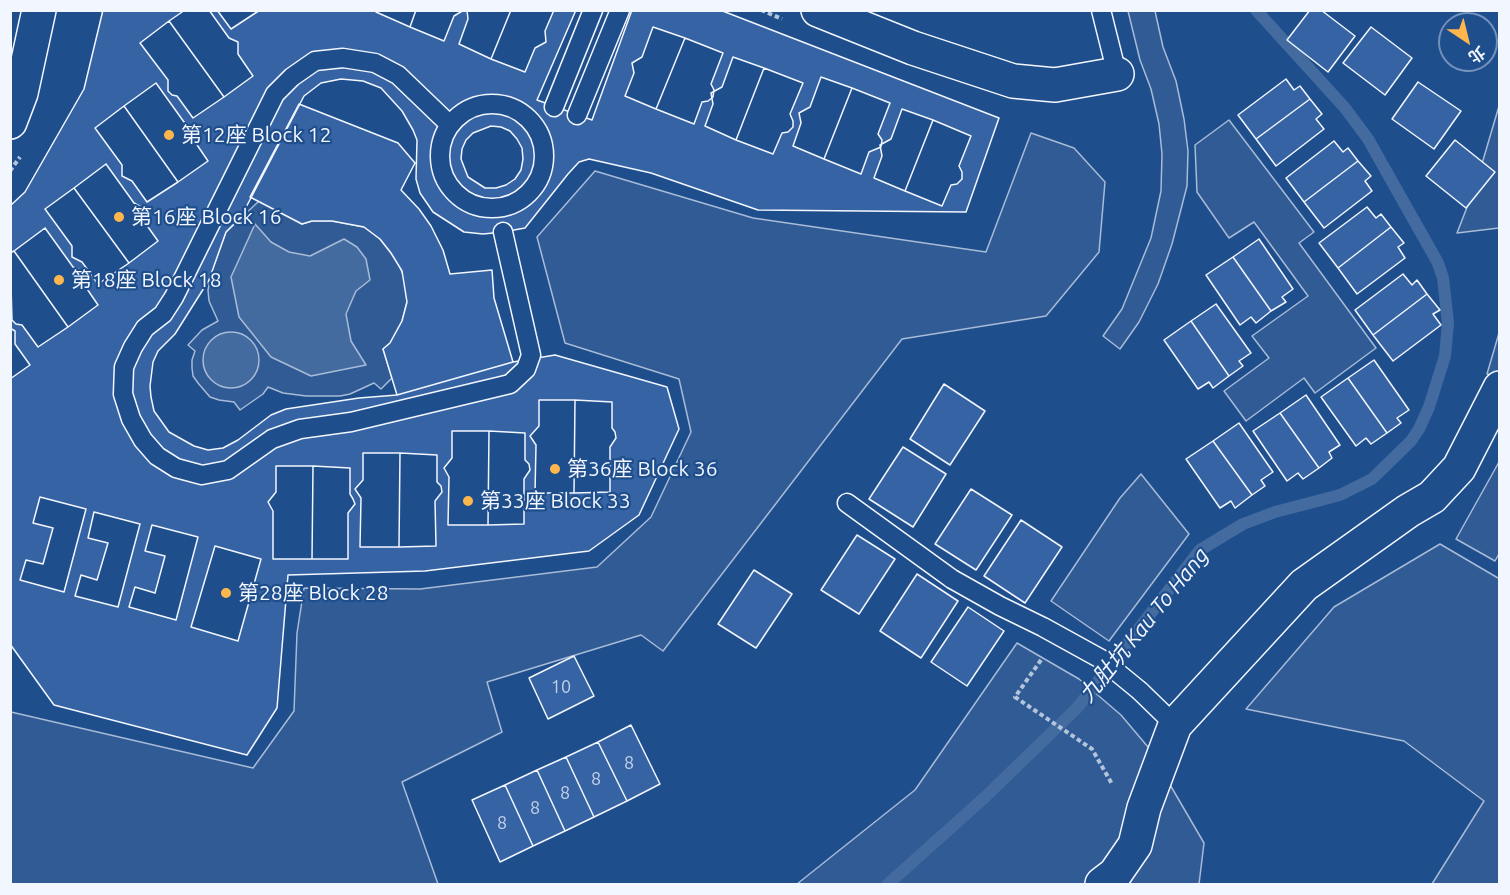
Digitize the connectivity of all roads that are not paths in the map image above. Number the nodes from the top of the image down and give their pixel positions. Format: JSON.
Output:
{"nodes":[{"id":1,"x":39,"y":10,"type":"edge"},
{"id":2,"x":593,"y":10,"type":"edge"},
{"id":3,"x":620,"y":10,"type":"edge"},
{"id":4,"x":818,"y":10,"type":"edge"},
{"id":5,"x":1101,"y":10,"type":"edge"},
{"id":6,"x":1118,"y":74,"type":"joint"},
{"id":7,"x":554,"y":106,"type":"dead end"},
{"id":8,"x":577,"y":115,"type":"dead end"},
{"id":9,"x":10,"y":122,"type":"edge"},
{"id":10,"x":449,"y":124,"type":"junction"},
{"id":11,"x":503,"y":232,"type":"dead end"},
{"id":12,"x":1500,"y":388,"type":"edge"},
{"id":13,"x":847,"y":503,"type":"dead end"},
{"id":14,"x":1175,"y":725,"type":"junction"},
{"id":15,"x":1102,"y":885,"type":"edge"}],
"edges":[{"from":1,"to":9,"type":"street"},
{"from":2,"to":7,"type":"lane"},
{"from":3,"to":8,"type":"lane"},
{"from":4,"to":6,"type":"street"},
{"from":5,"to":6,"type":"lane"},
{"from":10,"to":10,"type":"lane"},
{"from":10,"to":11,"type":"lane"},
{"from":12,"to":14,"type":"street"},
{"from":13,"to":14,"type":"lane","bridge":true},
{"from":14,"to":15,"type":"street"}]}
